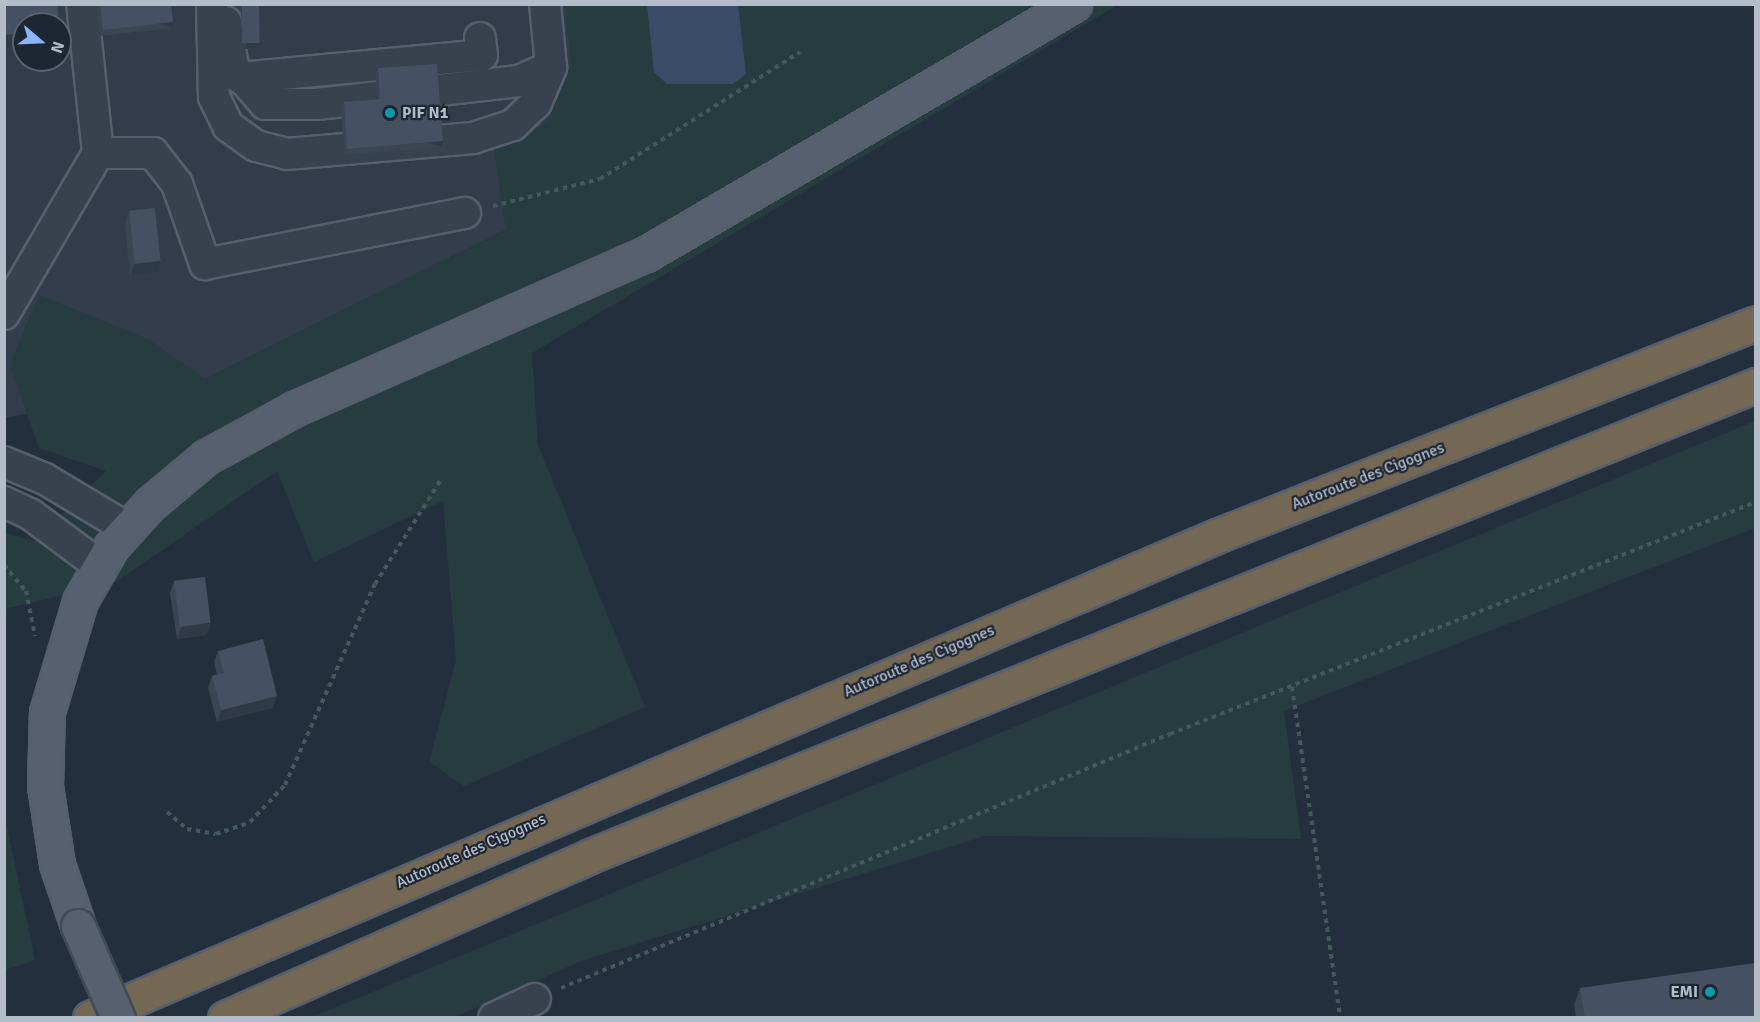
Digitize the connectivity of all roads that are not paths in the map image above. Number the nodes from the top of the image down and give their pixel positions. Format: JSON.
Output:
{"nodes":[{"id":1,"x":82,"y":4,"type":"edge"},
{"id":2,"x":212,"y":4,"type":"edge"},
{"id":3,"x":223,"y":4,"type":"edge"},
{"id":4,"x":545,"y":4,"type":"edge"},
{"id":5,"x":1074,"y":4,"type":"edge"},
{"id":6,"x":480,"y":38,"type":"dead end"},
{"id":7,"x":551,"y":67,"type":"junction"},
{"id":8,"x":240,"y":78,"type":"junction"},
{"id":9,"x":98,"y":153,"type":"junction"},
{"id":10,"x":465,"y":213,"type":"road end"},
{"id":11,"x":4,"y":314,"type":"edge"},
{"id":12,"x":1755,"y":323,"type":"edge"},
{"id":13,"x":1755,"y":385,"type":"edge"},
{"id":14,"x":4,"y":462,"type":"edge"},
{"id":15,"x":4,"y":502,"type":"edge"},
{"id":16,"x":127,"y":528,"type":"junction"},
{"id":17,"x":100,"y":566,"type":"junction"},
{"id":18,"x":535,"y":999,"type":"road end"},
{"id":19,"x":90,"y":1017,"type":"edge"},
{"id":20,"x":118,"y":1017,"type":"edge"},
{"id":21,"x":225,"y":1017,"type":"edge"},
{"id":22,"x":494,"y":1017,"type":"edge"}],
"edges":[{"from":1,"to":9,"type":"street"},
{"from":2,"to":7,"type":"street"},
{"from":3,"to":8,"type":"street"},
{"from":4,"to":7,"type":"street"},
{"from":5,"to":16,"type":"main road"},
{"from":6,"to":8,"type":"street"},
{"from":7,"to":8,"type":"street"},
{"from":9,"to":10,"type":"street"},
{"from":9,"to":11,"type":"street"},
{"from":12,"to":19,"type":"highway","name":"Autoroute des Cigognes"},
{"from":13,"to":21,"type":"highway"},
{"from":14,"to":16,"type":"street"},
{"from":15,"to":17,"type":"street"},
{"from":16,"to":17,"type":"main road"},
{"from":17,"to":20,"type":"main road","bridge":true},
{"from":18,"to":22,"type":"street"}]}
